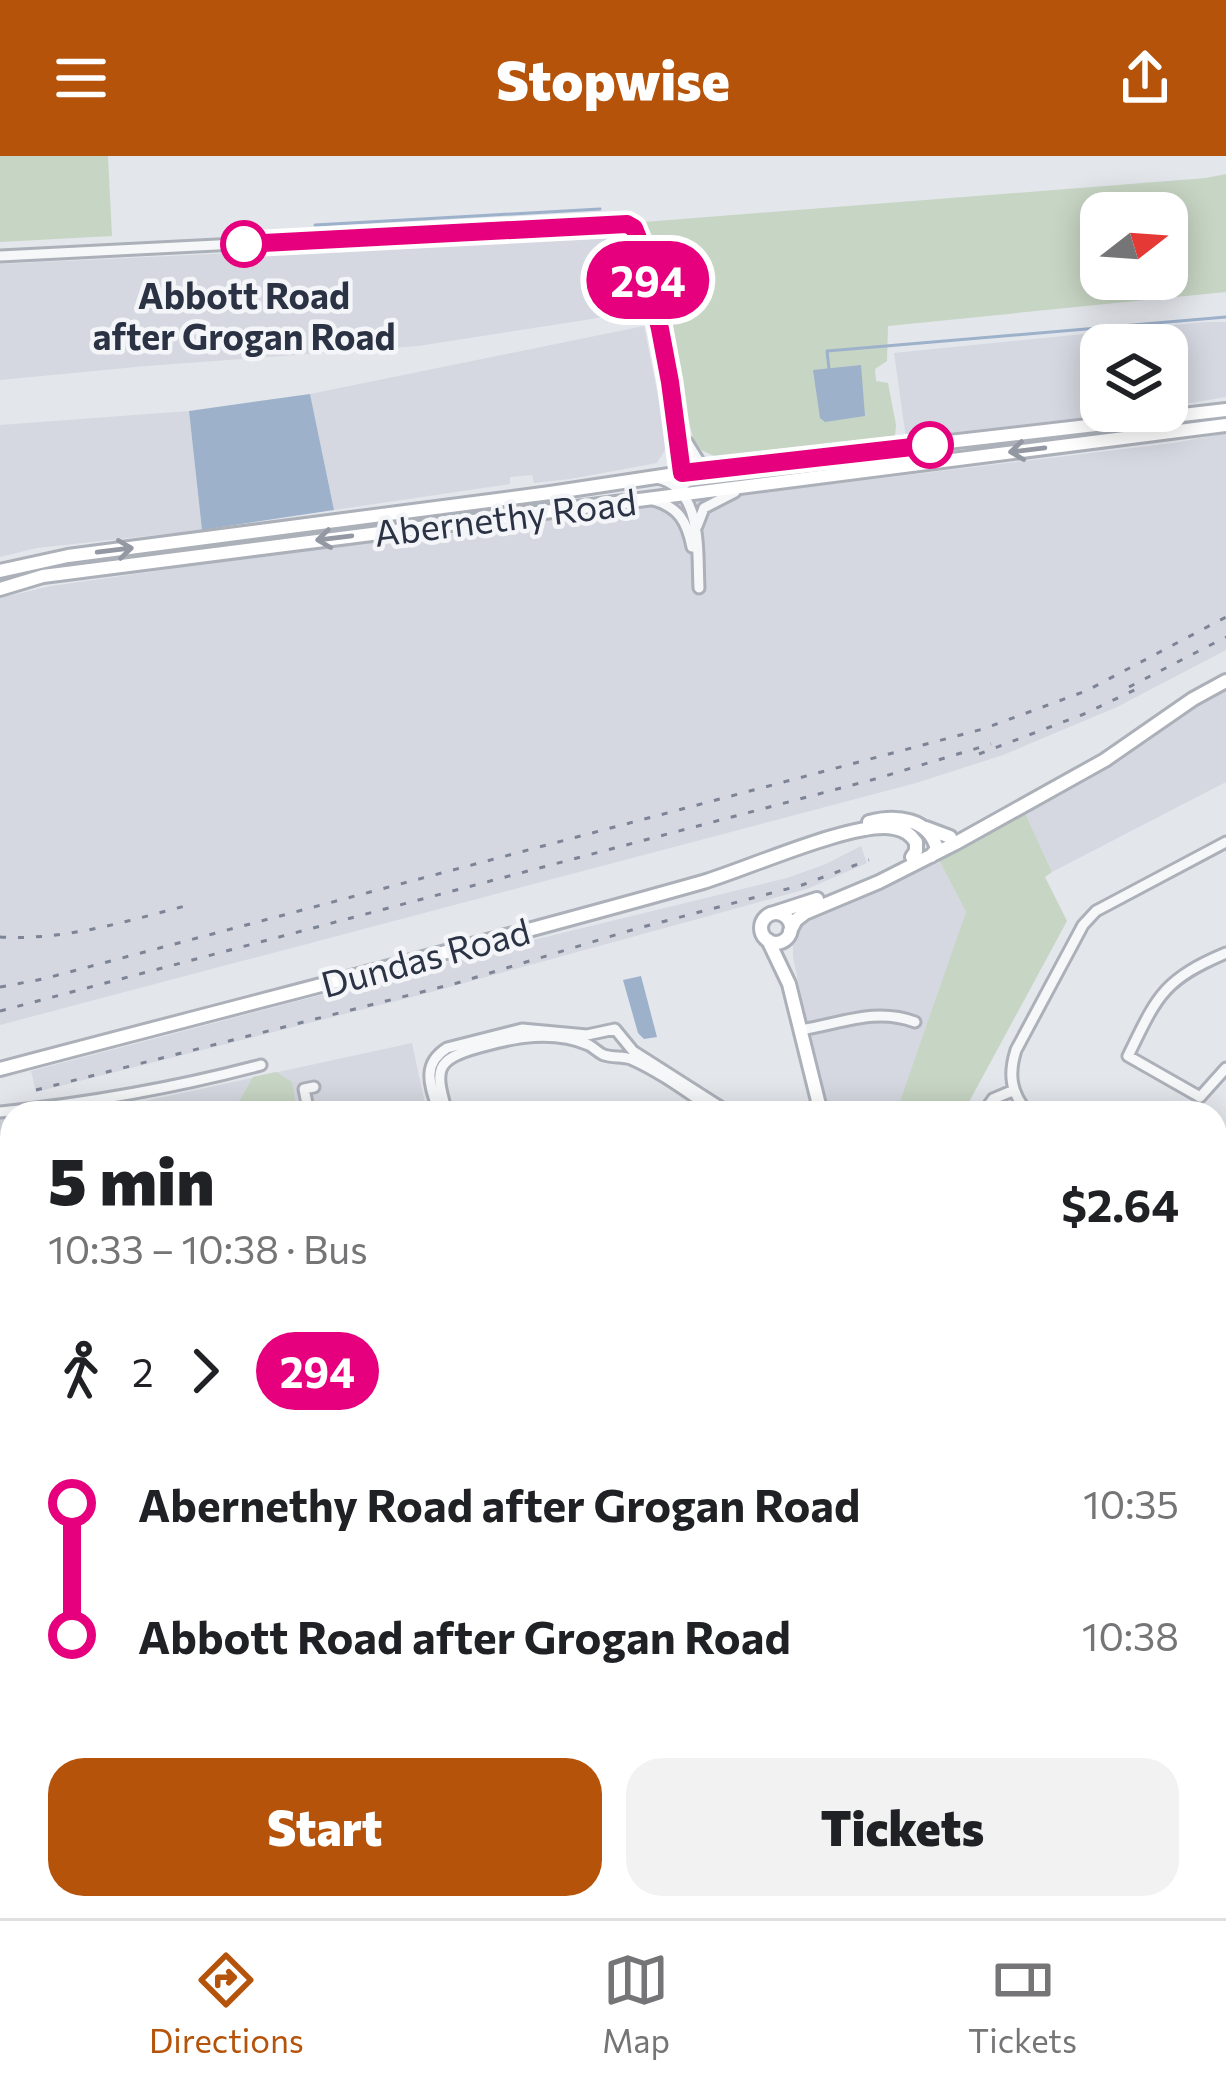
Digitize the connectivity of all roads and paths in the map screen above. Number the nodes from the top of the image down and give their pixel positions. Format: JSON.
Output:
{"nodes":[{"id":1,"x":0,"y":256,"type":"edge"},
{"id":2,"x":670,"y":382,"type":"junction"},
{"id":3,"x":1226,"y":410,"type":"edge"},
{"id":4,"x":680,"y":420,"type":"junction"},
{"id":5,"x":1226,"y":425,"type":"edge"},
{"id":6,"x":724,"y":469,"type":"junction"},
{"id":7,"x":684,"y":483,"type":"junction"},
{"id":8,"x":757,"y":484,"type":"junction"},
{"id":9,"x":638,"y":499,"type":"junction"},
{"id":10,"x":697,"y":533,"type":"junction"},
{"id":11,"x":0,"y":571,"type":"edge"},
{"id":12,"x":0,"y":589,"type":"edge"},
{"id":13,"x":1226,"y":681,"type":"edge"},
{"id":14,"x":1024,"y":803,"type":"junction"},
{"id":15,"x":847,"y":833,"type":"junction"},
{"id":16,"x":914,"y":838,"type":"junction"},
{"id":17,"x":1226,"y":842,"type":"edge"},
{"id":18,"x":936,"y":847,"type":"junction"},
{"id":19,"x":912,"y":857,"type":"junction"},
{"id":20,"x":815,"y":904,"type":"junction"},
{"id":21,"x":774,"y":913,"type":"junction"},
{"id":22,"x":789,"y":933,"type":"junction"},
{"id":23,"x":768,"y":940,"type":"junction"},
{"id":24,"x":1226,"y":952,"type":"edge"},
{"id":25,"x":789,"y":984,"type":"junction"},
{"id":26,"x":915,"y":1022,"type":"dead end"},
{"id":27,"x":800,"y":1030,"type":"junction"},
{"id":28,"x":599,"y":1033,"type":"junction"},
{"id":29,"x":623,"y":1037,"type":"junction"},
{"id":30,"x":600,"y":1052,"type":"junction"},
{"id":31,"x":614,"y":1056,"type":"junction"},
{"id":32,"x":261,"y":1065,"type":"dead end"},
{"id":33,"x":1226,"y":1068,"type":"edge"},
{"id":34,"x":0,"y":1069,"type":"edge"},
{"id":35,"x":305,"y":1089,"type":"dead end"},
{"id":36,"x":1012,"y":1091,"type":"junction"},
{"id":37,"x":94,"y":1101,"type":"edge"},
{"id":38,"x":307,"y":1101,"type":"edge"},
{"id":39,"x":439,"y":1101,"type":"edge"},
{"id":40,"x":441,"y":1101,"type":"edge"},
{"id":41,"x":699,"y":1101,"type":"edge"},
{"id":42,"x":711,"y":1101,"type":"edge"},
{"id":43,"x":817,"y":1101,"type":"edge"},
{"id":44,"x":991,"y":1101,"type":"edge"},
{"id":45,"x":1019,"y":1101,"type":"edge"}],
"edges":[{"from":1,"to":2,"type":"street"},
{"from":2,"to":4,"type":"street"},
{"from":2,"to":7,"type":"street"},
{"from":3,"to":6,"type":"main road","name":"Abernethy Road"},
{"from":4,"to":6,"type":"street"},
{"from":4,"to":7,"type":"street"},
{"from":5,"to":8,"type":"main road","name":"Abernethy Road","one_way":true},
{"from":6,"to":7,"type":"main road","name":"Abernethy Road"},
{"from":7,"to":8,"type":"main road","name":"Abernethy Road"},
{"from":7,"to":9,"type":"main road","name":"Abernethy Road"},
{"from":7,"to":10,"type":"street"},
{"from":11,"to":7,"type":"main road","name":"Abernethy Road","one_way":true},
{"from":8,"to":10,"type":"street"},
{"from":9,"to":10,"type":"street"},
{"from":9,"to":12,"type":"main road","name":"Abernethy Road","one_way":true},
{"from":13,"to":14,"type":"main road"},
{"from":14,"to":18,"type":"main road"},
{"from":14,"to":18,"type":"main road"},
{"from":15,"to":16,"type":"main road","name":"Dundas Road"},
{"from":15,"to":18,"type":"main road","name":"Dundas Road"},
{"from":15,"to":34,"type":"main road","name":"Dundas Road"},
{"from":16,"to":18,"type":"main road"},
{"from":16,"to":19,"type":"main road"},
{"from":17,"to":36,"type":"street"},
{"from":18,"to":19,"type":"main road"},
{"from":18,"to":20,"type":"main road"},
{"from":19,"to":20,"type":"main road"},
{"from":20,"to":21,"type":"main road"},
{"from":20,"to":22,"type":"main road"},
{"from":21,"to":22,"type":"main road"},
{"from":21,"to":23,"type":"main road"},
{"from":22,"to":23,"type":"main road"},
{"from":22,"to":25,"type":"main road"},
{"from":23,"to":25,"type":"main road"},
{"from":24,"to":33,"type":"street"},
{"from":25,"to":27,"type":"main road"},
{"from":26,"to":27,"type":"street"},
{"from":27,"to":43,"type":"main road"},
{"from":28,"to":29,"type":"street"},
{"from":28,"to":30,"type":"street"},
{"from":28,"to":39,"type":"street"},
{"from":29,"to":31,"type":"street"},
{"from":29,"to":42,"type":"street"},
{"from":30,"to":31,"type":"street"},
{"from":30,"to":40,"type":"street"},
{"from":31,"to":41,"type":"street"},
{"from":32,"to":37,"type":"street"},
{"from":35,"to":38,"type":"street"},
{"from":36,"to":44,"type":"street"},
{"from":36,"to":45,"type":"street"}]}
